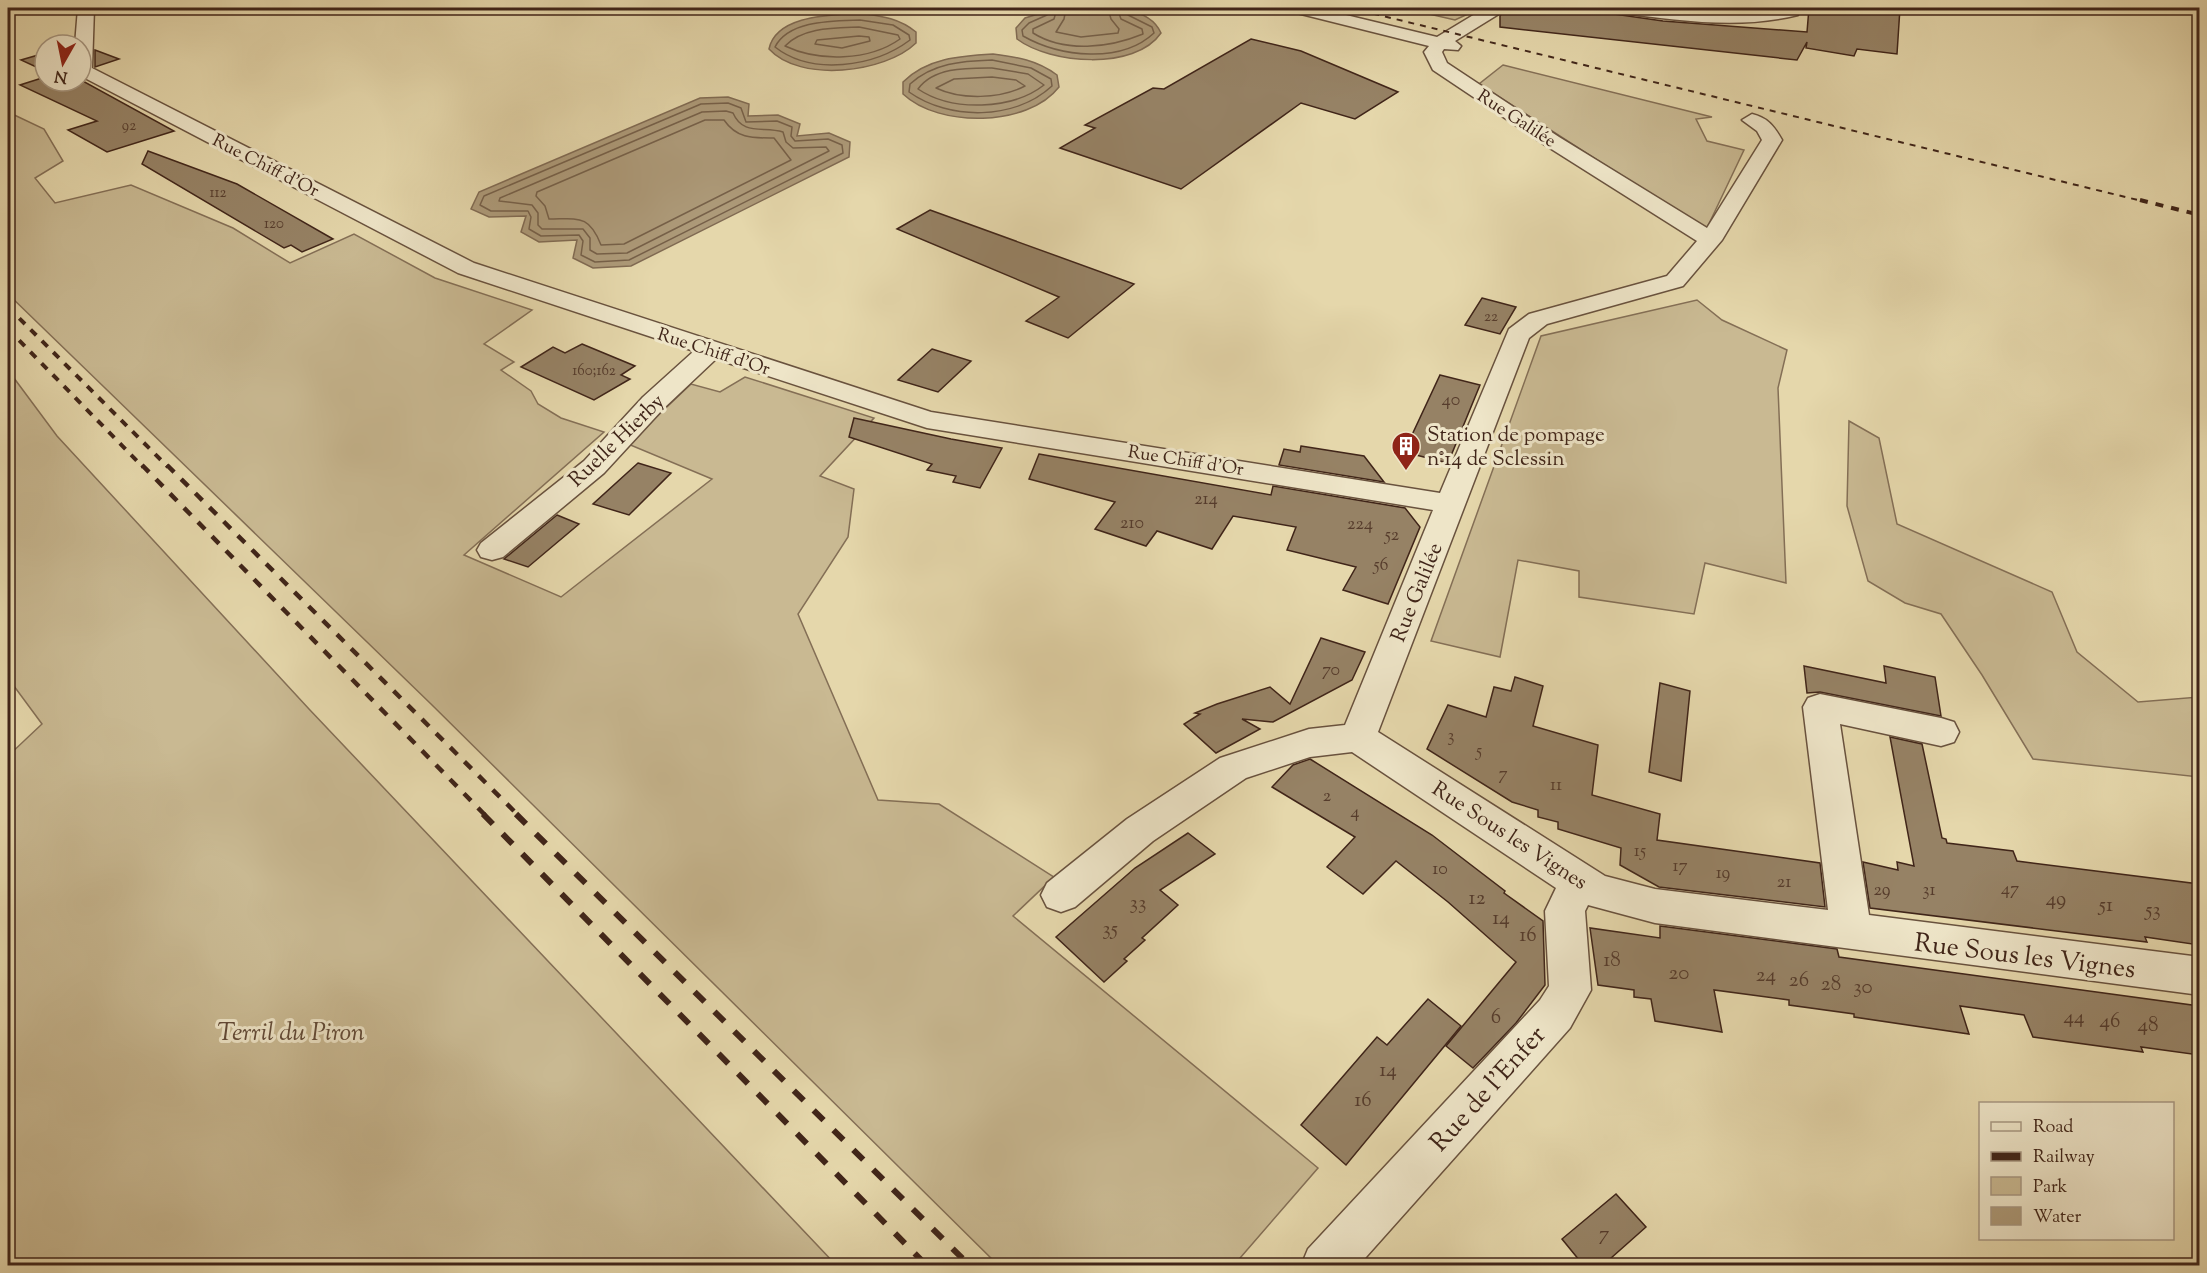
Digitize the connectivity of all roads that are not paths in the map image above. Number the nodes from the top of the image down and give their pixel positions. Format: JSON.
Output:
{"nodes":[{"id":1,"x":86,"y":8,"type":"edge"},
{"id":2,"x":1299,"y":8,"type":"edge"},
{"id":3,"x":1496,"y":8,"type":"edge"},
{"id":4,"x":1618,"y":8,"type":"edge"},
{"id":5,"x":1793,"y":8,"type":"edge"},
{"id":6,"x":1446,"y":45,"type":"junction"},
{"id":7,"x":1752,"y":120,"type":"dead end"},
{"id":8,"x":1711,"y":240,"type":"junction"},
{"id":9,"x":710,"y":350,"type":"junction"},
{"id":10,"x":1452,"y":504,"type":"junction"},
{"id":11,"x":492,"y":550,"type":"dead end"},
{"id":12,"x":1941,"y":732,"type":"dead end"},
{"id":13,"x":1358,"y":737,"type":"junction"},
{"id":14,"x":1580,"y":882,"type":"junction"},
{"id":15,"x":1061,"y":895,"type":"dead end"},
{"id":16,"x":1851,"y":933,"type":"junction"},
{"id":17,"x":2199,"y":976,"type":"edge"},
{"id":18,"x":1325,"y":1266,"type":"edge"}],
"edges":[{"from":1,"to":9,"type":"street","name":"Rue Chiff d'Or"},
{"from":2,"to":6,"type":"street"},
{"from":3,"to":6,"type":"street"},
{"from":4,"to":5,"type":"street"},
{"from":6,"to":8,"type":"street","name":"Rue Galilée"},
{"from":7,"to":8,"type":"street","name":"Rue Galilée"},
{"from":8,"to":10,"type":"street","name":"Rue Galilée"},
{"from":9,"to":10,"type":"street","name":"Rue Chiff d'Or"},
{"from":9,"to":11,"type":"street","name":"Ruelle Hierby"},
{"from":10,"to":13,"type":"street","name":"Rue Galilée"},
{"from":12,"to":16,"type":"street"},
{"from":13,"to":14,"type":"street","name":"Rue Sous les Vignes"},
{"from":13,"to":15,"type":"street"},
{"from":14,"to":16,"type":"street","name":"Rue Sous les Vignes"},
{"from":14,"to":18,"type":"street","name":"Rue de l'Enfer"},
{"from":16,"to":17,"type":"street","name":"Rue Sous les Vignes"}]}
